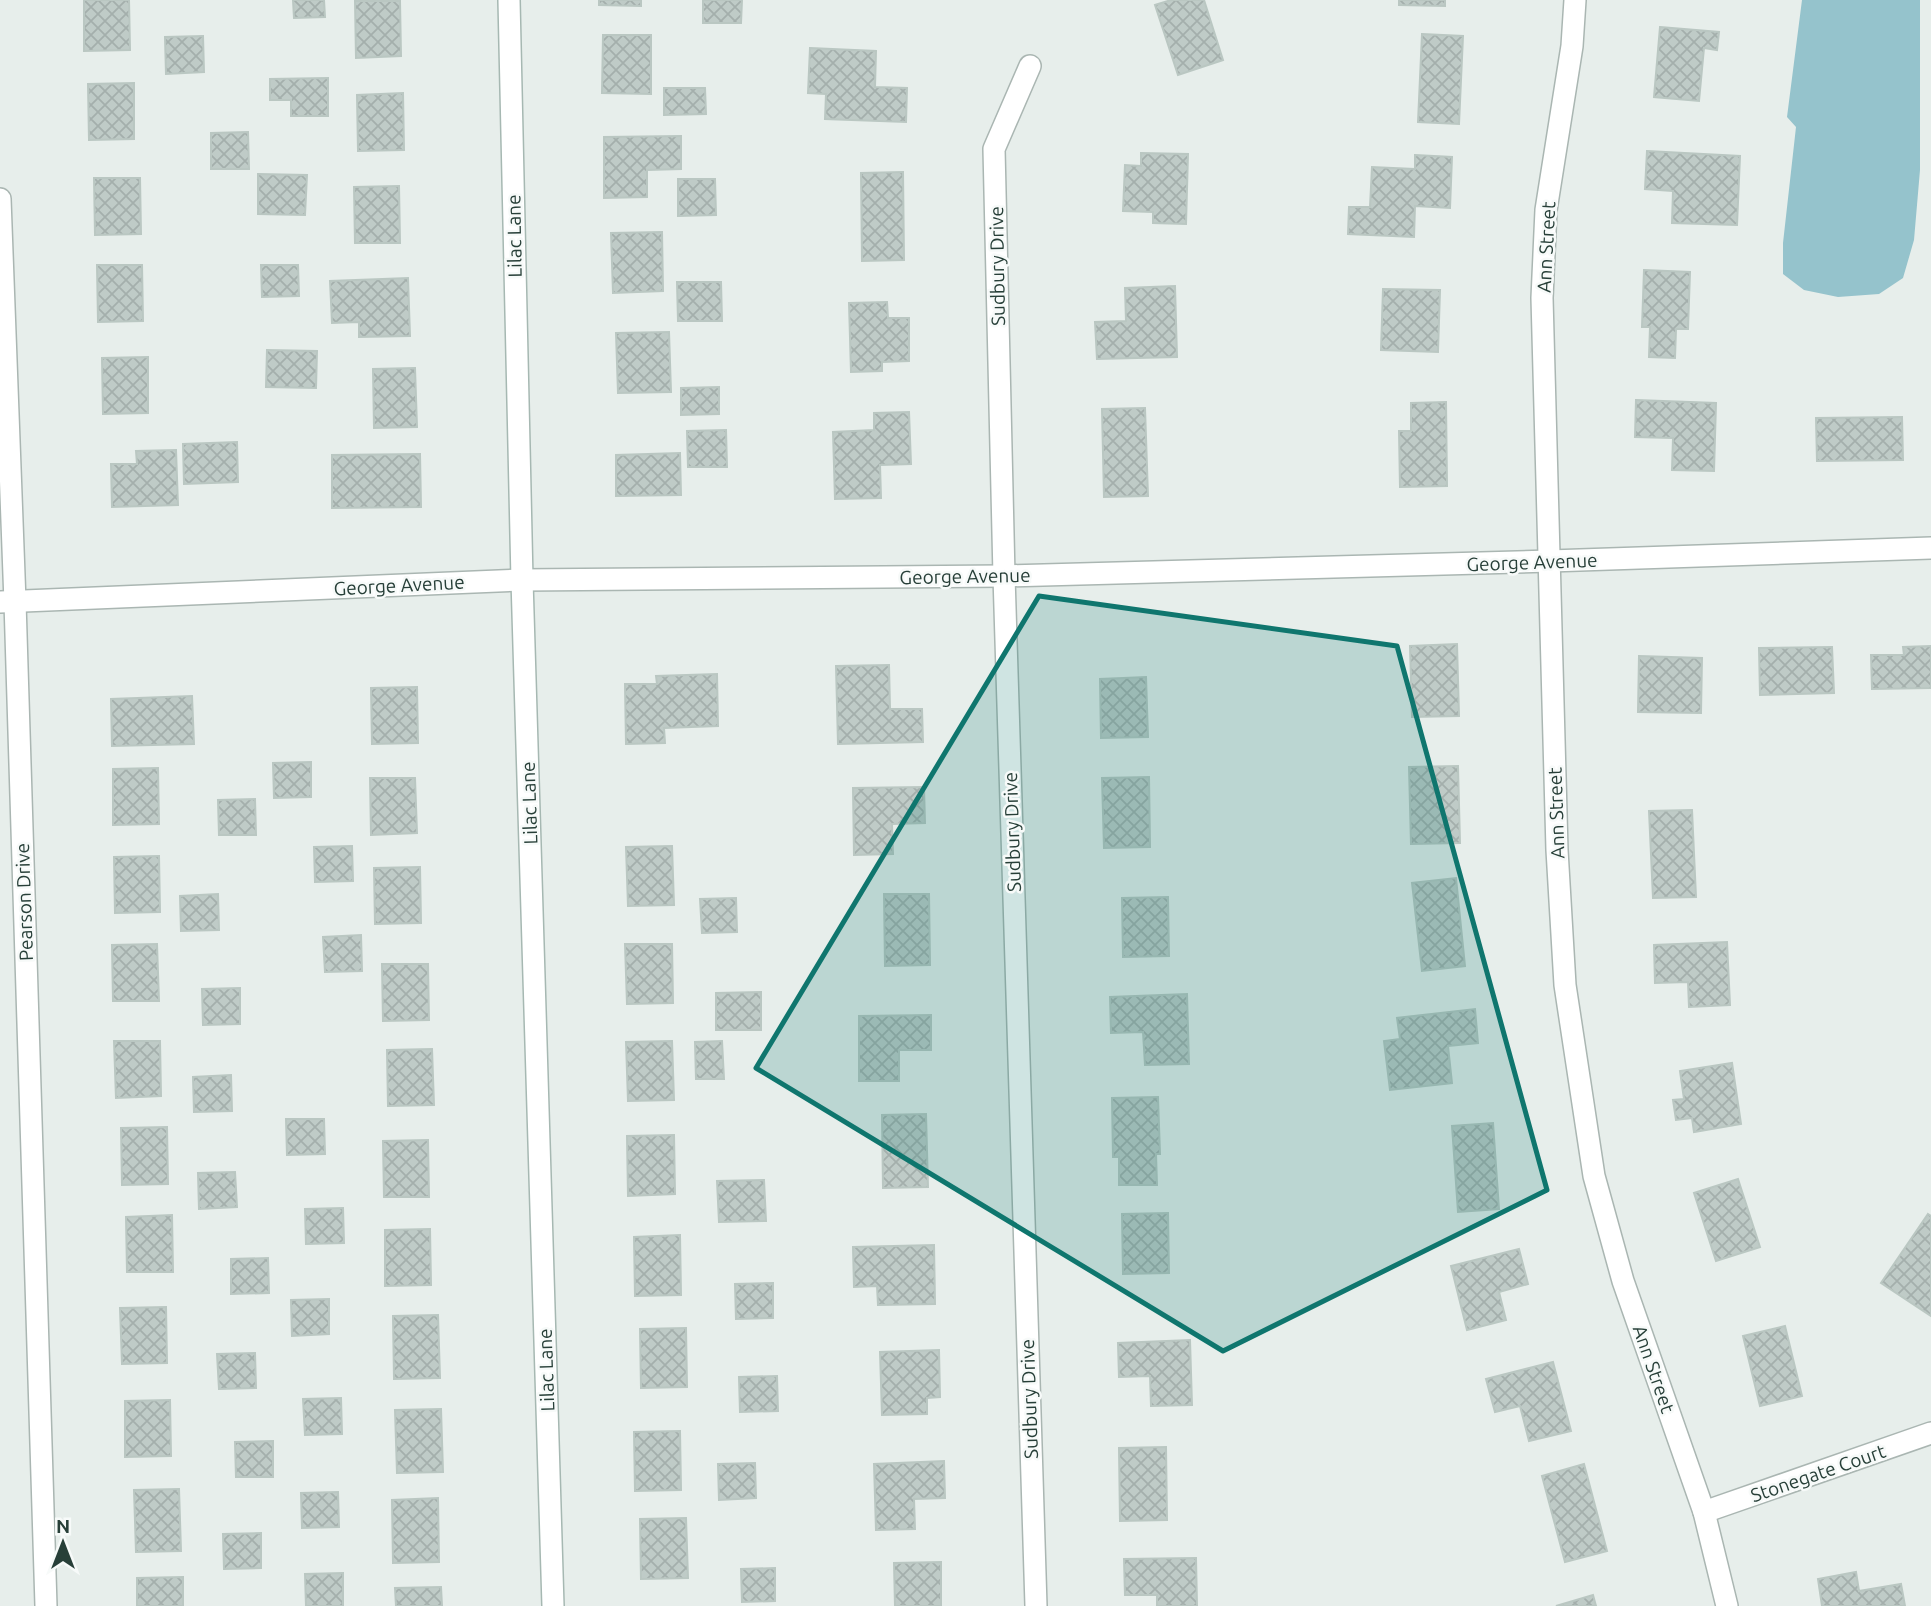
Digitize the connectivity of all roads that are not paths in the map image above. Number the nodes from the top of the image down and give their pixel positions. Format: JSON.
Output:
{"nodes":[{"id":1,"x":509,"y":0,"type":"edge"},
{"id":2,"x":1575,"y":0,"type":"edge"},
{"id":3,"x":1030,"y":66,"type":"dead end"},
{"id":4,"x":0,"y":199,"type":"edge"},
{"id":5,"x":1931,"y":548,"type":"edge"},
{"id":6,"x":1550,"y":561,"type":"junction"},
{"id":7,"x":1004,"y":576,"type":"junction"},
{"id":8,"x":522,"y":580,"type":"junction"},
{"id":9,"x":8,"y":602,"type":"edge"},
{"id":10,"x":1931,"y":1433,"type":"edge"},
{"id":11,"x":1704,"y":1512,"type":"junction"},
{"id":12,"x":46,"y":1606,"type":"edge"},
{"id":13,"x":553,"y":1606,"type":"edge"},
{"id":14,"x":1036,"y":1606,"type":"edge"},
{"id":15,"x":1727,"y":1606,"type":"edge"}],
"edges":[{"from":1,"to":8,"type":"street","name":"Lilac Lane"},
{"from":2,"to":6,"type":"street","name":"Ann Street"},
{"from":3,"to":7,"type":"street","name":"Sudbury Drive"},
{"from":4,"to":9,"type":"street","name":"Pearson Drive"},
{"from":5,"to":6,"type":"street","name":"George Avenue"},
{"from":6,"to":7,"type":"street","name":"George Avenue"},
{"from":6,"to":11,"type":"street","name":"Ann Street"},
{"from":7,"to":8,"type":"street","name":"George Avenue"},
{"from":7,"to":14,"type":"street","name":"Sudbury Drive"},
{"from":8,"to":9,"type":"street","name":"George Avenue"},
{"from":8,"to":13,"type":"street","name":"Lilac Lane"},
{"from":9,"to":12,"type":"street","name":"Pearson Drive"},
{"from":10,"to":11,"type":"street","name":"Stonegate Court"},
{"from":11,"to":15,"type":"street","name":"Ann Street"}]}
